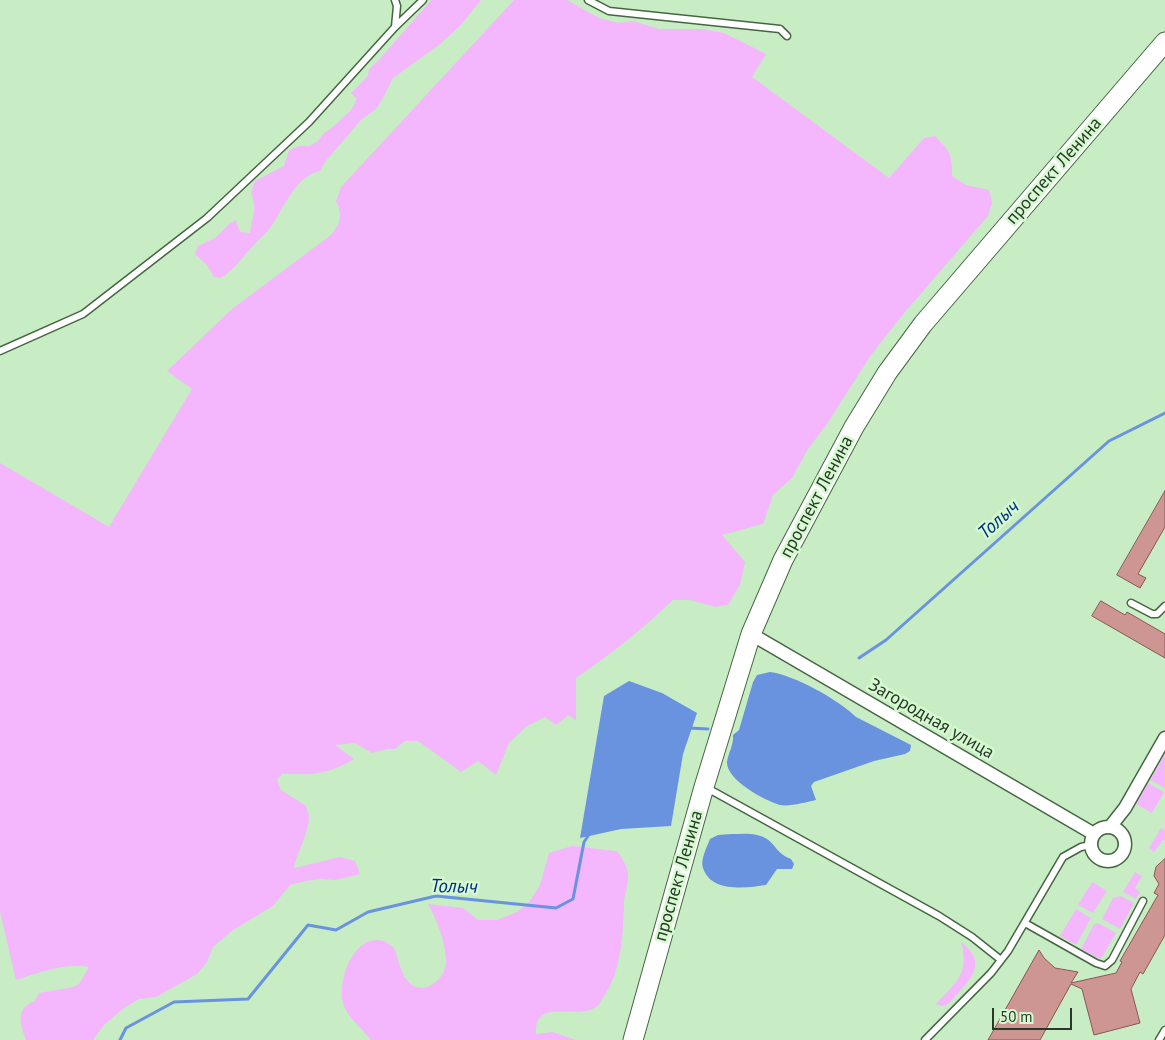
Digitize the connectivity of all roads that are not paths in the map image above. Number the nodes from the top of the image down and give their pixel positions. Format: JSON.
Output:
{"nodes":[{"id":1,"x":395,"y":0,"type":"edge"},
{"id":2,"x":423,"y":0,"type":"edge"},
{"id":3,"x":588,"y":0,"type":"edge"},
{"id":4,"x":395,"y":27,"type":"junction"},
{"id":5,"x":787,"y":36,"type":"dead end"},
{"id":6,"x":1165,"y":42,"type":"edge"},
{"id":7,"x":0,"y":351,"type":"edge"},
{"id":8,"x":1131,"y":602,"type":"dead end"},
{"id":9,"x":1165,"y":606,"type":"edge"},
{"id":10,"x":751,"y":634,"type":"junction"},
{"id":11,"x":1165,"y":738,"type":"edge"},
{"id":12,"x":704,"y":787,"type":"junction"},
{"id":13,"x":1110,"y":827,"type":"junction"},
{"id":14,"x":1092,"y":839,"type":"junction"},
{"id":15,"x":1144,"y":901,"type":"dead end"},
{"id":16,"x":1025,"y":923,"type":"junction"},
{"id":17,"x":1001,"y":960,"type":"junction"},
{"id":18,"x":1165,"y":1030,"type":"edge"},
{"id":19,"x":633,"y":1040,"type":"edge"},
{"id":20,"x":924,"y":1040,"type":"edge"},
{"id":21,"x":1159,"y":1040,"type":"edge"}],
"edges":[{"from":1,"to":4,"type":"lane"},
{"from":2,"to":4,"type":"lane"},
{"from":3,"to":5,"type":"lane"},
{"from":4,"to":7,"type":"lane"},
{"from":6,"to":10,"type":"main road","name":"проспект Ленина"},
{"from":8,"to":9,"type":"lane"},
{"from":10,"to":12,"type":"main road","name":"проспект Ленина"},
{"from":10,"to":14,"type":"street","name":"Загородная улица"},
{"from":11,"to":13,"type":"street"},
{"from":12,"to":17,"type":"lane"},
{"from":12,"to":19,"type":"main road","name":"проспект Ленина"},
{"from":13,"to":14,"type":"street"},
{"from":13,"to":14,"type":"street"},
{"from":14,"to":16,"type":"lane"},
{"from":15,"to":16,"type":"lane"},
{"from":16,"to":17,"type":"lane"},
{"from":17,"to":20,"type":"lane"},
{"from":18,"to":21,"type":"lane"}]}
